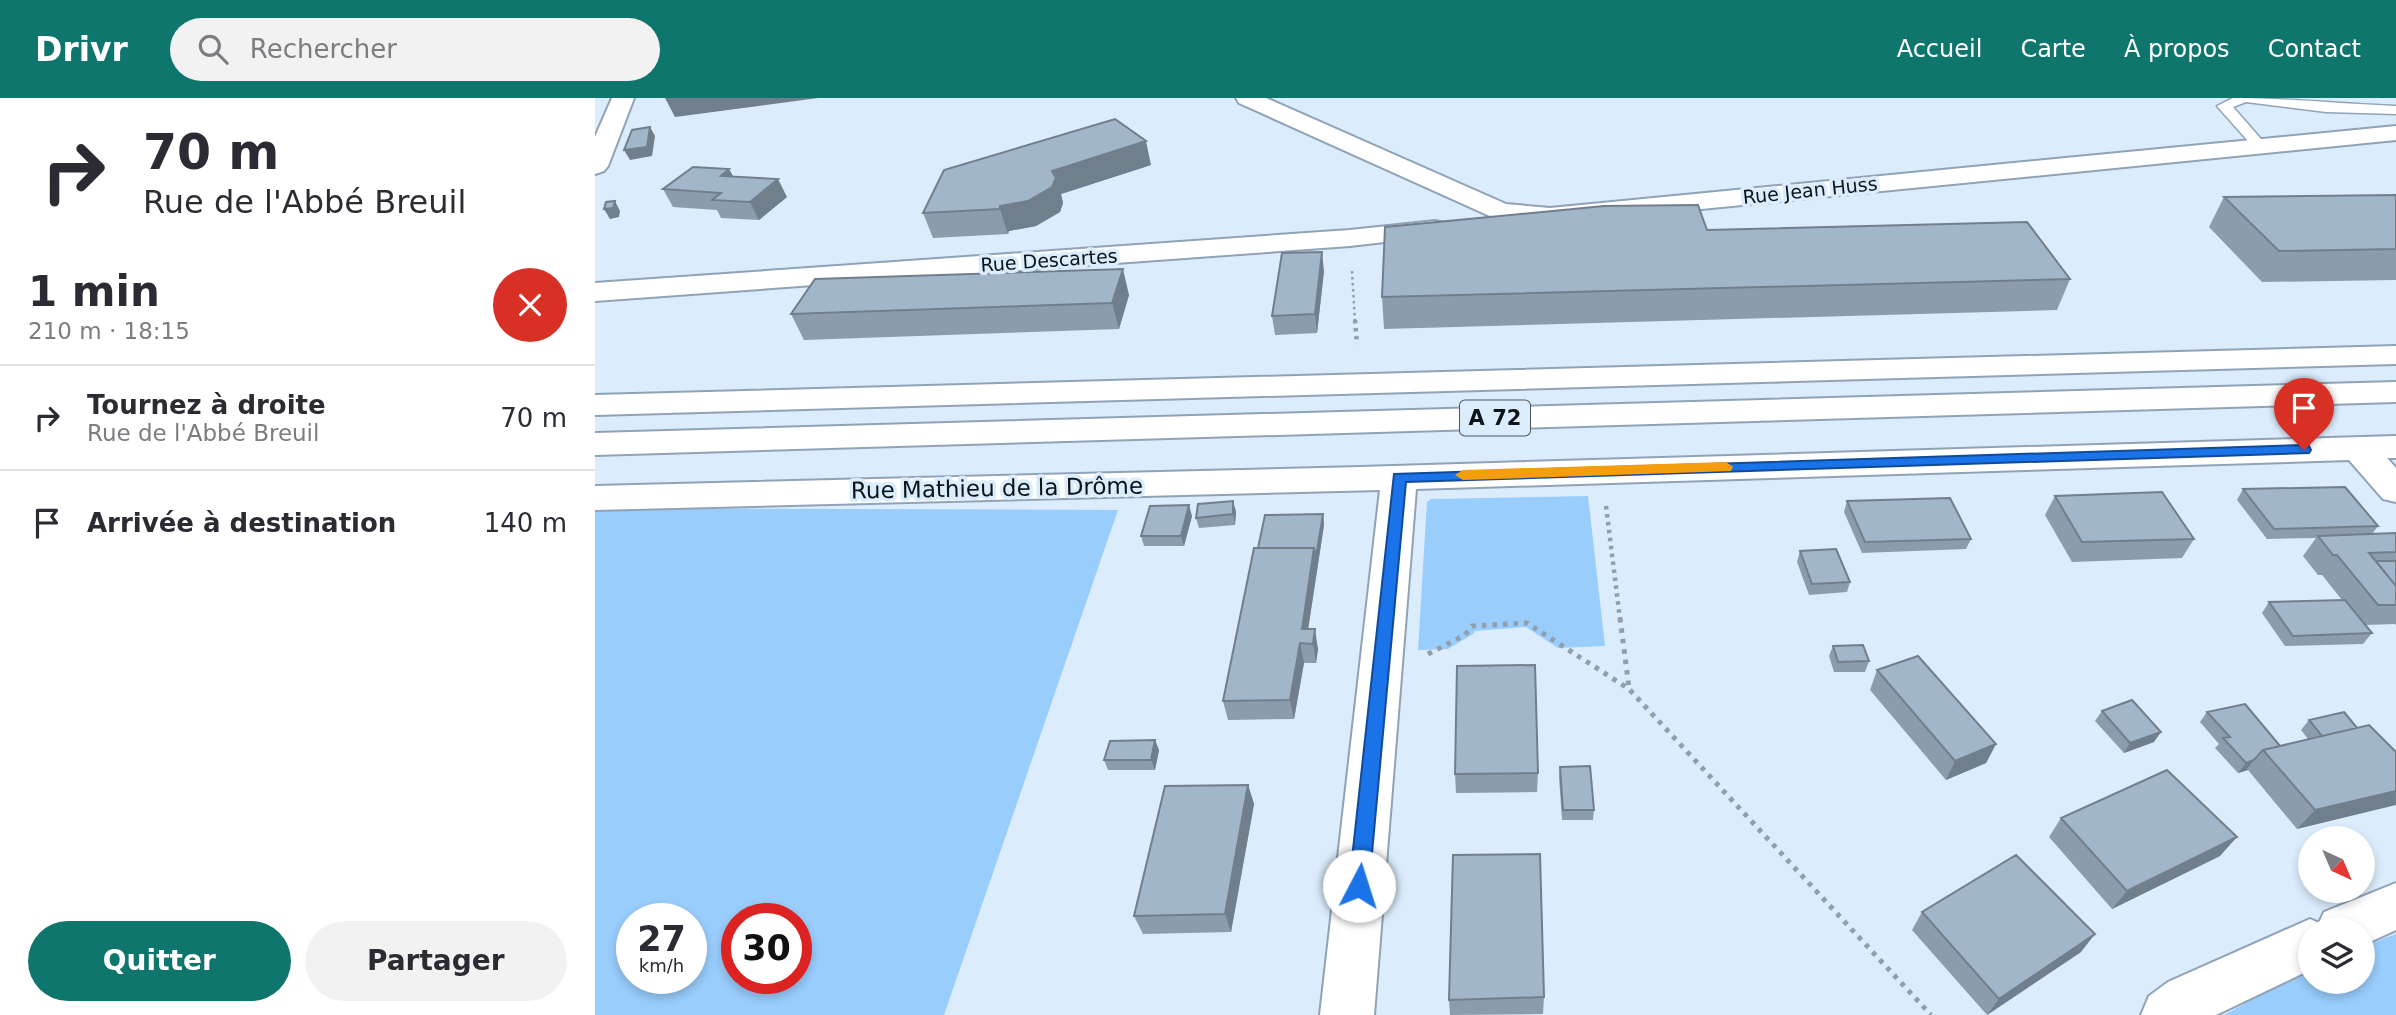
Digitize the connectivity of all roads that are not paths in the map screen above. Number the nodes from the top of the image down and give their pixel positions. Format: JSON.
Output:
{"nodes":[{"id":1,"x":623,"y":98,"type":"edge"},
{"id":2,"x":1247,"y":98,"type":"edge"},
{"id":3,"x":2245,"y":98,"type":"edge"},
{"id":4,"x":2396,"y":110,"type":"edge"},
{"id":5,"x":2396,"y":134,"type":"edge"},
{"id":6,"x":2261,"y":147,"type":"junction"},
{"id":7,"x":595,"y":166,"type":"edge"},
{"id":8,"x":1501,"y":211,"type":"junction"},
{"id":9,"x":595,"y":292,"type":"edge"},
{"id":10,"x":2396,"y":355,"type":"edge"},
{"id":11,"x":2396,"y":392,"type":"edge"},
{"id":12,"x":595,"y":405,"type":"edge"},
{"id":13,"x":595,"y":444,"type":"edge"},
{"id":14,"x":2396,"y":447,"type":"edge"},
{"id":15,"x":2358,"y":448,"type":"junction"},
{"id":16,"x":1399,"y":477,"type":"junction"},
{"id":17,"x":2396,"y":490,"type":"edge"},
{"id":18,"x":595,"y":498,"type":"edge"},
{"id":19,"x":2396,"y":906,"type":"edge"},
{"id":20,"x":2370,"y":917,"type":"edge"},
{"id":21,"x":2298,"y":950,"type":"edge"},
{"id":22,"x":1347,"y":1015,"type":"edge"},
{"id":23,"x":2168,"y":1015,"type":"edge"}],
"edges":[{"from":1,"to":7,"type":"main road"},
{"from":2,"to":8,"type":"main road","name":"Rue Jean Huss"},
{"from":3,"to":4,"type":"lane"},
{"from":3,"to":6,"type":"lane"},
{"from":5,"to":6,"type":"main road","name":"Rue Jean Huss"},
{"from":6,"to":8,"type":"main road","name":"Rue Jean Huss"},
{"from":8,"to":9,"type":"main road","name":"Rue Descartes"},
{"from":10,"to":12,"type":"main road","number":"A 72"},
{"from":11,"to":13,"type":"main road","number":"A 72"},
{"from":14,"to":15,"type":"main road","name":"Rue Mathieu de la Drôme"},
{"from":15,"to":16,"type":"main road","name":"Rue Mathieu de la Drôme"},
{"from":15,"to":17,"type":"main road"},
{"from":16,"to":18,"type":"main road","name":"Rue Mathieu de la Drôme"},
{"from":16,"to":22,"type":"main road"},
{"from":19,"to":20,"type":"main road"},
{"from":21,"to":23,"type":"main road"}]}
